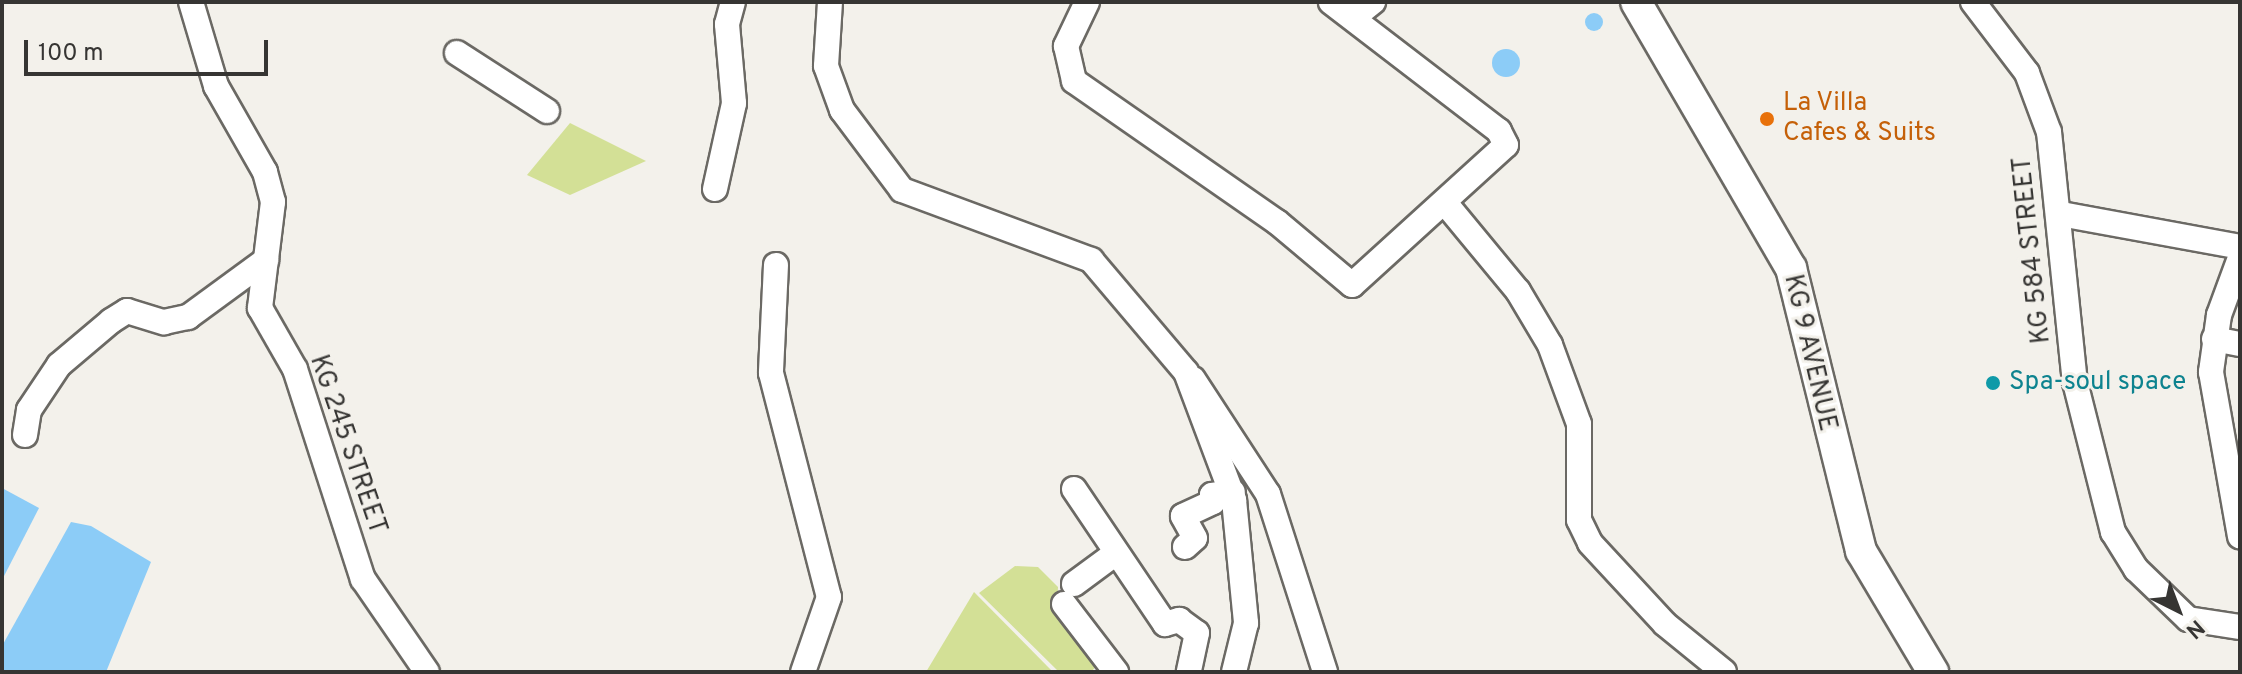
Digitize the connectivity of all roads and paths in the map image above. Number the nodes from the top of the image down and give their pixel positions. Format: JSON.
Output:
{"nodes":[{"id":1,"x":191,"y":2,"type":"edge"},
{"id":2,"x":733,"y":2,"type":"edge"},
{"id":3,"x":830,"y":2,"type":"edge"},
{"id":4,"x":1087,"y":2,"type":"edge"},
{"id":5,"x":1331,"y":2,"type":"edge"},
{"id":6,"x":1373,"y":2,"type":"edge"},
{"id":7,"x":1636,"y":2,"type":"edge"},
{"id":8,"x":1973,"y":2,"type":"edge"},
{"id":9,"x":1353,"y":18,"type":"junction"},
{"id":10,"x":457,"y":53,"type":"dead end"},
{"id":11,"x":547,"y":111,"type":"dead end"},
{"id":12,"x":715,"y":189,"type":"dead end"},
{"id":13,"x":1446,"y":204,"type":"junction"},
{"id":14,"x":2061,"y":214,"type":"junction"},
{"id":15,"x":2240,"y":247,"type":"edge"},
{"id":16,"x":2240,"y":258,"type":"edge"},
{"id":17,"x":266,"y":260,"type":"junction"},
{"id":18,"x":776,"y":265,"type":"dead end"},
{"id":19,"x":2214,"y":339,"type":"junction"},
{"id":20,"x":2240,"y":344,"type":"edge"},
{"id":21,"x":1186,"y":372,"type":"junction"},
{"id":22,"x":25,"y":435,"type":"dead end"},
{"id":23,"x":1074,"y":489,"type":"dead end"},
{"id":24,"x":1233,"y":492,"type":"junction"},
{"id":25,"x":2240,"y":536,"type":"edge"},
{"id":26,"x":1185,"y":547,"type":"dead end"},
{"id":27,"x":1116,"y":553,"type":"junction"},
{"id":28,"x":2240,"y":627,"type":"edge"},
{"id":29,"x":1930,"y":671,"type":"edge"},
{"id":30,"x":427,"y":672,"type":"edge"},
{"id":31,"x":803,"y":672,"type":"edge"},
{"id":32,"x":1116,"y":672,"type":"edge"},
{"id":33,"x":1189,"y":672,"type":"edge"},
{"id":34,"x":1234,"y":672,"type":"edge"},
{"id":35,"x":1325,"y":672,"type":"edge"},
{"id":36,"x":1724,"y":672,"type":"edge"}],
"edges":[{"from":1,"to":17,"type":"street","name":"KG 245 STREET"},
{"from":2,"to":12,"type":"street"},
{"from":3,"to":21,"type":"street"},
{"from":4,"to":13,"type":"street"},
{"from":5,"to":9,"type":"street"},
{"from":6,"to":9,"type":"street"},
{"from":7,"to":29,"type":"main road","name":"KG 9 AVENUE"},
{"from":8,"to":14,"type":"street","name":"KG 584 STREET"},
{"from":9,"to":13,"type":"street"},
{"from":10,"to":11,"type":"street"},
{"from":13,"to":36,"type":"street"},
{"from":14,"to":15,"type":"street"},
{"from":14,"to":28,"type":"street","name":"KG 584 STREET"},
{"from":16,"to":19,"type":"street"},
{"from":17,"to":22,"type":"street"},
{"from":17,"to":30,"type":"street","name":"KG 245 STREET"},
{"from":18,"to":31,"type":"street"},
{"from":19,"to":20,"type":"street"},
{"from":19,"to":25,"type":"street"},
{"from":21,"to":24,"type":"street"},
{"from":21,"to":35,"type":"street"},
{"from":23,"to":27,"type":"street"},
{"from":24,"to":26,"type":"street"},
{"from":24,"to":34,"type":"street"},
{"from":27,"to":32,"type":"street"},
{"from":27,"to":33,"type":"street"}]}
